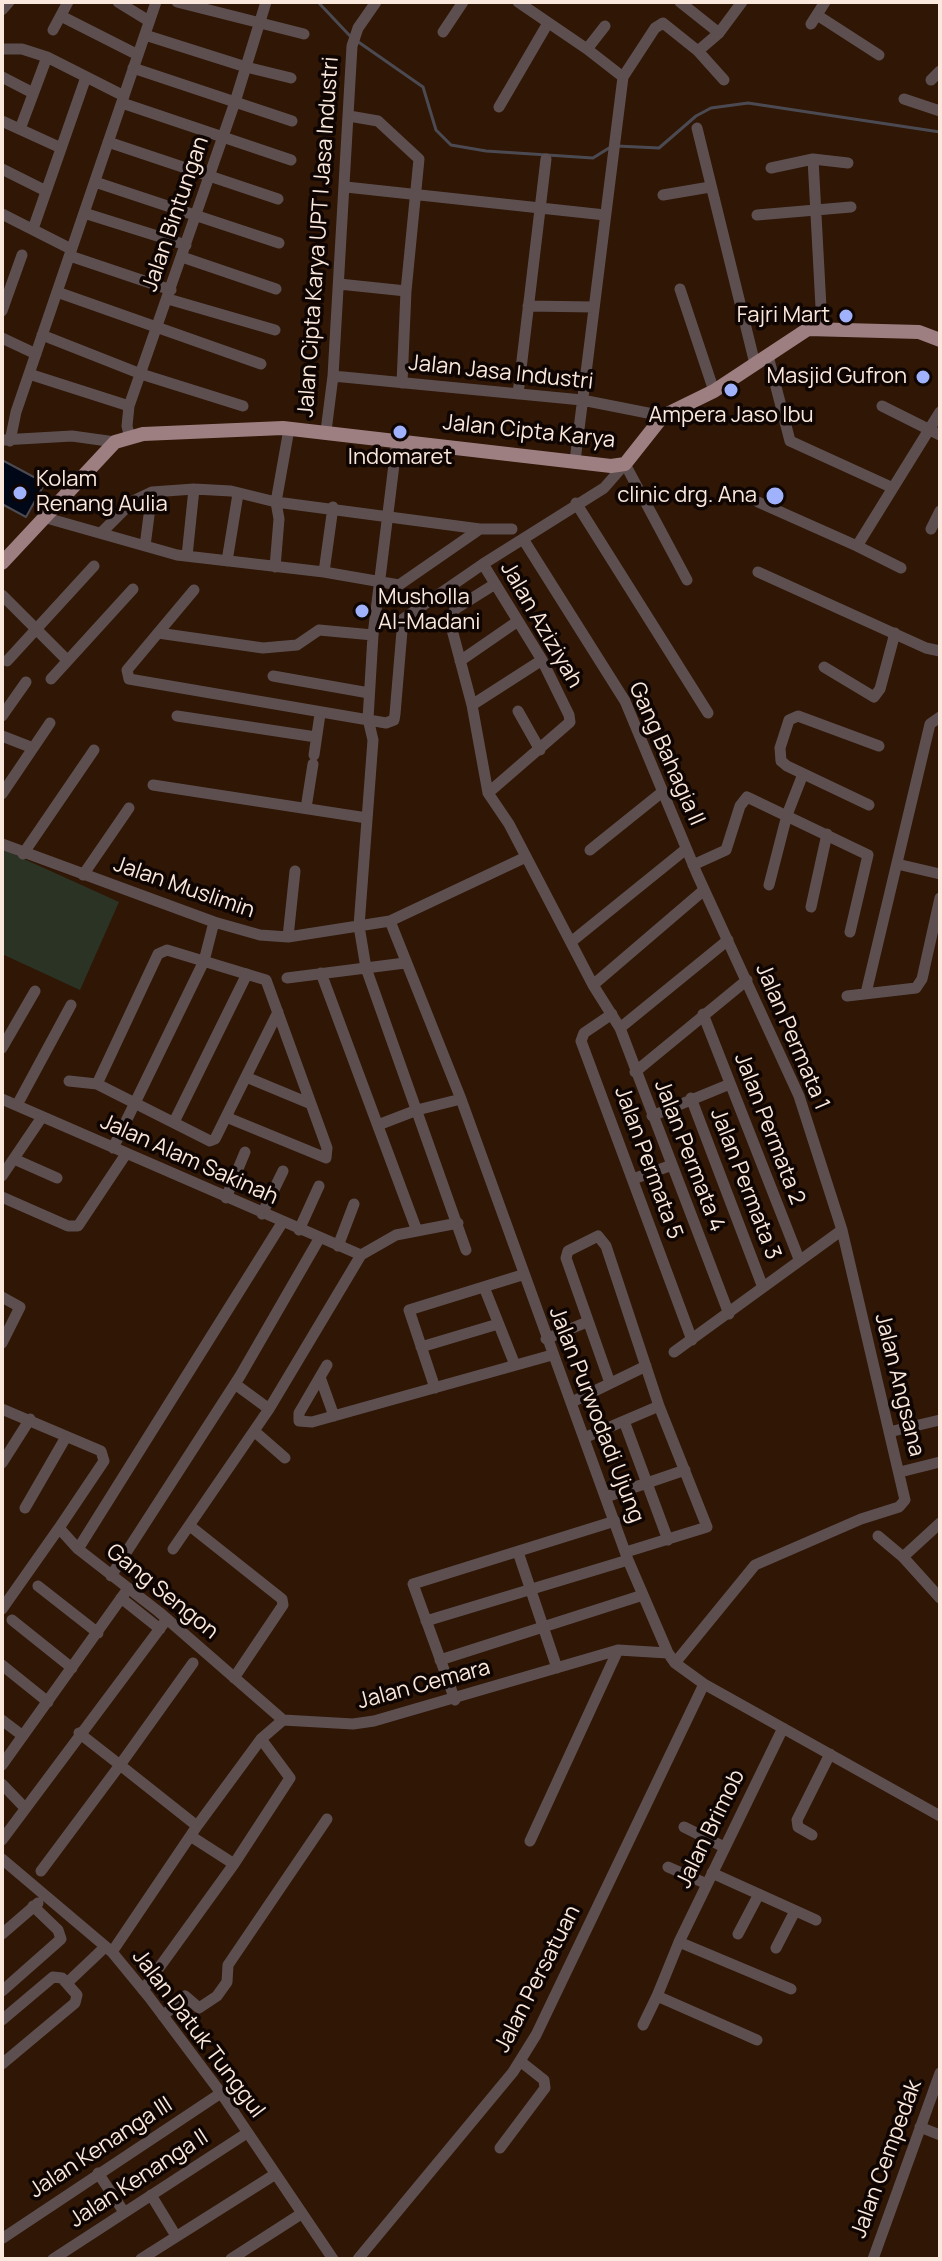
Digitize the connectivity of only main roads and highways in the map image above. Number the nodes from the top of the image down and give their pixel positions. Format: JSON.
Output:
{"nodes":[{"id":1,"x":940,"y":340,"type":"edge"},
{"id":2,"x":2,"y":563,"type":"edge"}],
"edges":[{"from":1,"to":2,"type":"main road","name":"Jalan Cipta Karya"}]}
